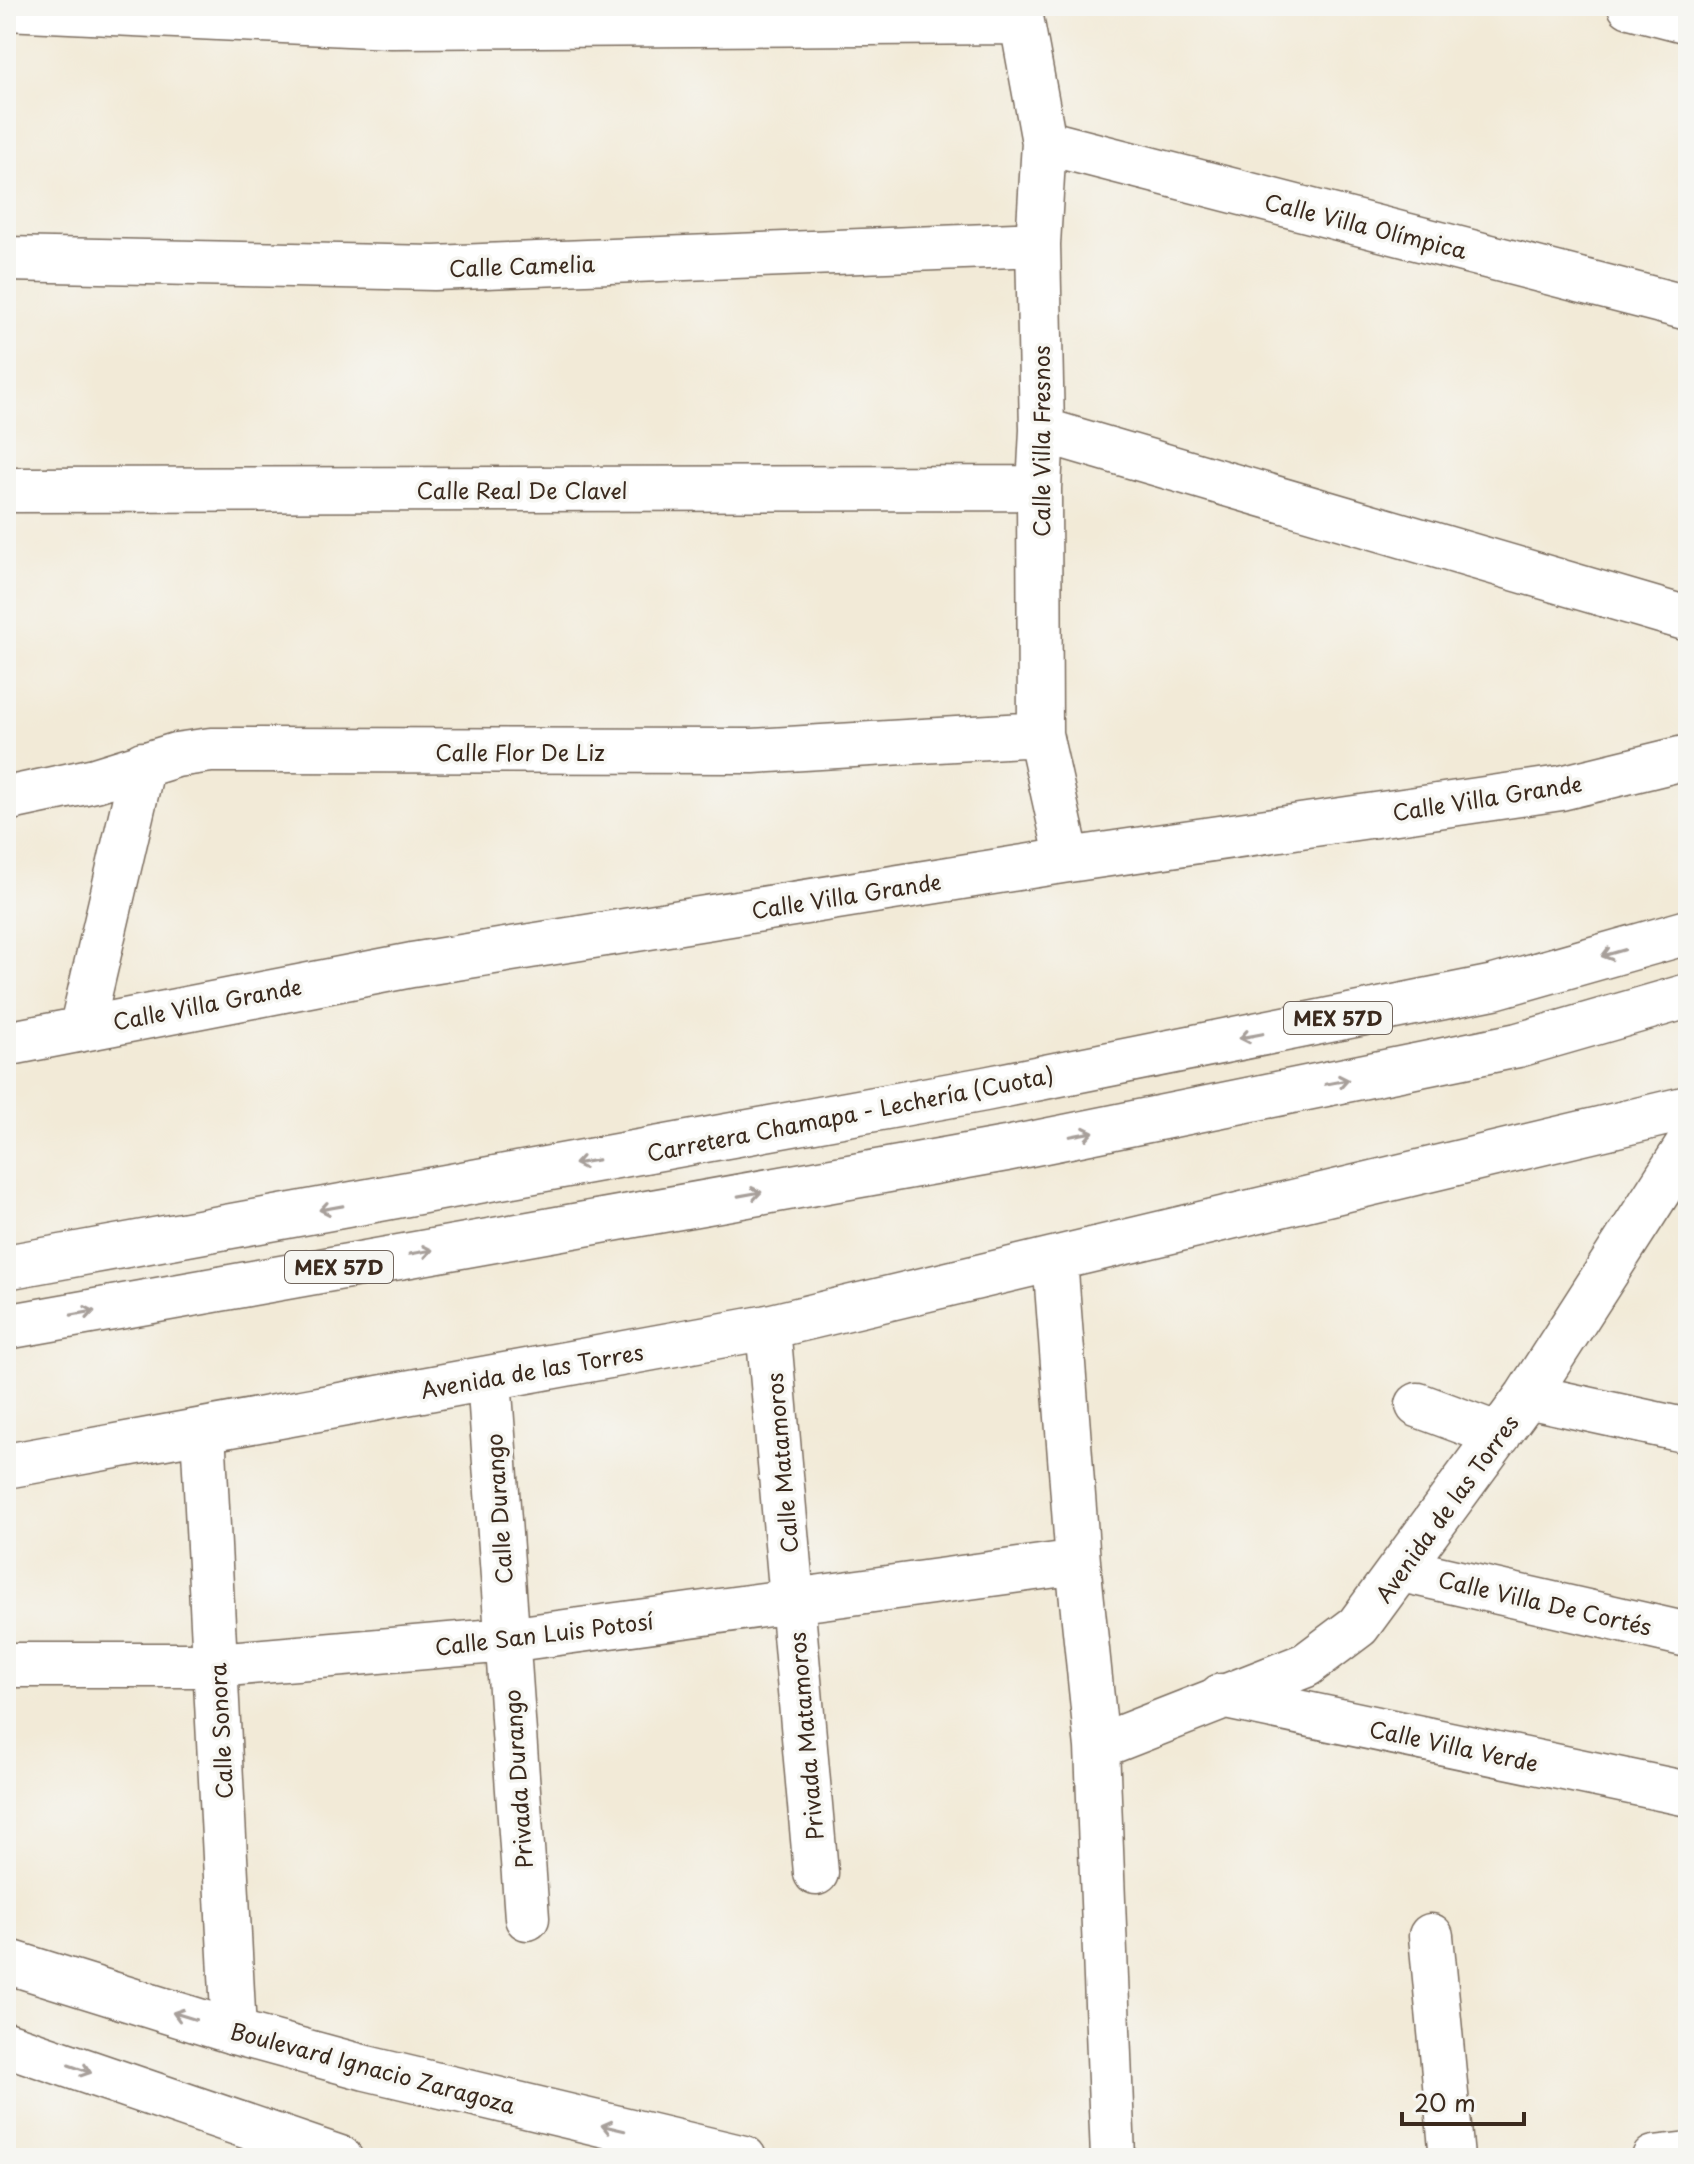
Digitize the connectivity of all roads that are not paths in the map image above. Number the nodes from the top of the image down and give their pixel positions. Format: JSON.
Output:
{"nodes":[{"id":1,"x":1630,"y":6,"type":"edge"},
{"id":2,"x":6,"y":8,"type":"edge"},
{"id":3,"x":1020,"y":14,"type":"edge"},
{"id":4,"x":390,"y":16,"type":"edge"},
{"id":5,"x":686,"y":16,"type":"edge"},
{"id":6,"x":1688,"y":21,"type":"edge"},
{"id":7,"x":1044,"y":142,"type":"junction"},
{"id":8,"x":1038,"y":244,"type":"junction"},
{"id":9,"x":6,"y":259,"type":"edge"},
{"id":10,"x":1688,"y":308,"type":"edge"},
{"id":11,"x":1042,"y":430,"type":"junction"},
{"id":12,"x":1039,"y":488,"type":"junction"},
{"id":13,"x":6,"y":490,"type":"edge"},
{"id":14,"x":1688,"y":619,"type":"edge"},
{"id":15,"x":1040,"y":734,"type":"junction"},
{"id":16,"x":1688,"y":757,"type":"edge"},
{"id":17,"x":143,"y":764,"type":"junction"},
{"id":18,"x":6,"y":799,"type":"edge"},
{"id":19,"x":1068,"y":860,"type":"junction"},
{"id":20,"x":1688,"y":932,"type":"edge"},
{"id":21,"x":1688,"y":996,"type":"edge"},
{"id":22,"x":82,"y":1026,"type":"junction"},
{"id":23,"x":6,"y":1044,"type":"edge"},
{"id":24,"x":1688,"y":1108,"type":"edge"},
{"id":25,"x":1688,"y":1145,"type":"edge"},
{"id":26,"x":1673,"y":1194,"type":"edge"},
{"id":27,"x":1055,"y":1259,"type":"junction"},
{"id":28,"x":6,"y":1267,"type":"edge"},
{"id":29,"x":6,"y":1327,"type":"edge"},
{"id":30,"x":768,"y":1327,"type":"junction"},
{"id":31,"x":489,"y":1378,"type":"junction"},
{"id":32,"x":1527,"y":1396,"type":"junction"},
{"id":33,"x":1418,"y":1405,"type":"dead end"},
{"id":34,"x":203,"y":1430,"type":"junction"},
{"id":35,"x":1688,"y":1431,"type":"edge"},
{"id":36,"x":1499,"y":1435,"type":"junction"},
{"id":37,"x":6,"y":1466,"type":"edge"},
{"id":38,"x":1078,"y":1562,"type":"junction"},
{"id":39,"x":1402,"y":1570,"type":"junction"},
{"id":40,"x":793,"y":1599,"type":"junction"},
{"id":41,"x":1688,"y":1635,"type":"edge"},
{"id":42,"x":507,"y":1640,"type":"junction"},
{"id":43,"x":6,"y":1665,"type":"edge"},
{"id":44,"x":216,"y":1665,"type":"junction"},
{"id":45,"x":1221,"y":1696,"type":"junction"},
{"id":46,"x":1097,"y":1747,"type":"junction"},
{"id":47,"x":1688,"y":1794,"type":"edge"},
{"id":48,"x":816,"y":1873,"type":"dead end"},
{"id":49,"x":527,"y":1918,"type":"dead end"},
{"id":50,"x":1431,"y":1936,"type":"dead end"},
{"id":51,"x":6,"y":1961,"type":"edge"},
{"id":52,"x":234,"y":2032,"type":"junction"},
{"id":53,"x":6,"y":2044,"type":"edge"},
{"id":54,"x":1688,"y":2154,"type":"edge"},
{"id":55,"x":340,"y":2158,"type":"edge"},
{"id":56,"x":744,"y":2158,"type":"edge"},
{"id":57,"x":1113,"y":2158,"type":"edge"},
{"id":58,"x":1452,"y":2158,"type":"edge"},
{"id":59,"x":1654,"y":2158,"type":"edge"}],
"edges":[{"from":1,"to":6,"type":"main road"},
{"from":2,"to":4,"type":"main road"},
{"from":3,"to":5,"type":"main road"},
{"from":3,"to":7,"type":"main road","name":"Calle Villa Fresnos"},
{"from":4,"to":5,"type":"main road"},
{"from":7,"to":8,"type":"main road","name":"Calle Villa Fresnos"},
{"from":7,"to":10,"type":"main road","name":"Calle Villa Olímpica"},
{"from":8,"to":9,"type":"main road","name":"Calle Camelia"},
{"from":8,"to":11,"type":"main road","name":"Calle Villa Fresnos"},
{"from":11,"to":12,"type":"main road","name":"Calle Villa Fresnos"},
{"from":11,"to":14,"type":"main road"},
{"from":12,"to":13,"type":"main road","name":"Calle Real De Clavel"},
{"from":12,"to":15,"type":"main road","name":"Calle Villa Fresnos"},
{"from":15,"to":17,"type":"main road","name":"Calle Flor De Liz"},
{"from":15,"to":19,"type":"main road","name":"Calle Villa Fresnos"},
{"from":16,"to":19,"type":"main road","name":"Calle Villa Grande"},
{"from":17,"to":18,"type":"main road","name":"Calle Flor De Liz"},
{"from":17,"to":22,"type":"main road"},
{"from":19,"to":22,"type":"main road","name":"Calle Villa Grande"},
{"from":20,"to":28,"type":"main road","name":"Carretera Chamapa - Lechería (Cuota)","number":"MEX 57D","one_way":true},
{"from":29,"to":21,"type":"main road","number":"MEX 57D","one_way":true},
{"from":22,"to":23,"type":"main road","name":"Calle Villa Grande"},
{"from":24,"to":27,"type":"main road","name":"Avenida de las Torres"},
{"from":25,"to":26,"type":"main road","name":"Avenida de las Torres"},
{"from":26,"to":32,"type":"main road","name":"Avenida de las Torres"},
{"from":27,"to":30,"type":"main road","name":"Avenida de las Torres"},
{"from":27,"to":38,"type":"main road"},
{"from":30,"to":31,"type":"main road","name":"Avenida de las Torres"},
{"from":30,"to":40,"type":"main road","name":"Calle Matamoros"},
{"from":31,"to":34,"type":"main road","name":"Avenida de las Torres"},
{"from":31,"to":42,"type":"main road","name":"Calle Durango"},
{"from":32,"to":35,"type":"main road"},
{"from":32,"to":36,"type":"main road","name":"Avenida de las Torres"},
{"from":33,"to":36,"type":"main road"},
{"from":34,"to":37,"type":"main road","name":"Avenida de las Torres"},
{"from":34,"to":44,"type":"main road","name":"Calle Sonora"},
{"from":36,"to":39,"type":"main road","name":"Avenida de las Torres"},
{"from":38,"to":40,"type":"main road","name":"Calle San Luis Potosí"},
{"from":38,"to":46,"type":"main road"},
{"from":39,"to":41,"type":"main road","name":"Calle Villa De Cortés"},
{"from":39,"to":45,"type":"main road","name":"Avenida de las Torres"},
{"from":40,"to":42,"type":"main road","name":"Calle San Luis Potosí"},
{"from":40,"to":48,"type":"main road","name":"Privada Matamoros"},
{"from":42,"to":44,"type":"main road","name":"Calle San Luis Potosí"},
{"from":42,"to":49,"type":"main road","name":"Privada Durango"},
{"from":43,"to":44,"type":"main road","name":"Calle San Luis Potosí"},
{"from":44,"to":52,"type":"main road","name":"Calle Sonora"},
{"from":45,"to":46,"type":"main road","name":"Avenida de las Torres"},
{"from":45,"to":47,"type":"main road","name":"Calle Villa Verde"},
{"from":46,"to":57,"type":"main road"},
{"from":50,"to":58,"type":"main road"},
{"from":52,"to":51,"type":"main road","name":"Boulevard Ignacio Zaragoza","one_way":true},
{"from":56,"to":52,"type":"main road","name":"Boulevard Ignacio Zaragoza","one_way":true},
{"from":53,"to":55,"type":"main road","one_way":true},
{"from":54,"to":59,"type":"main road"}]}
